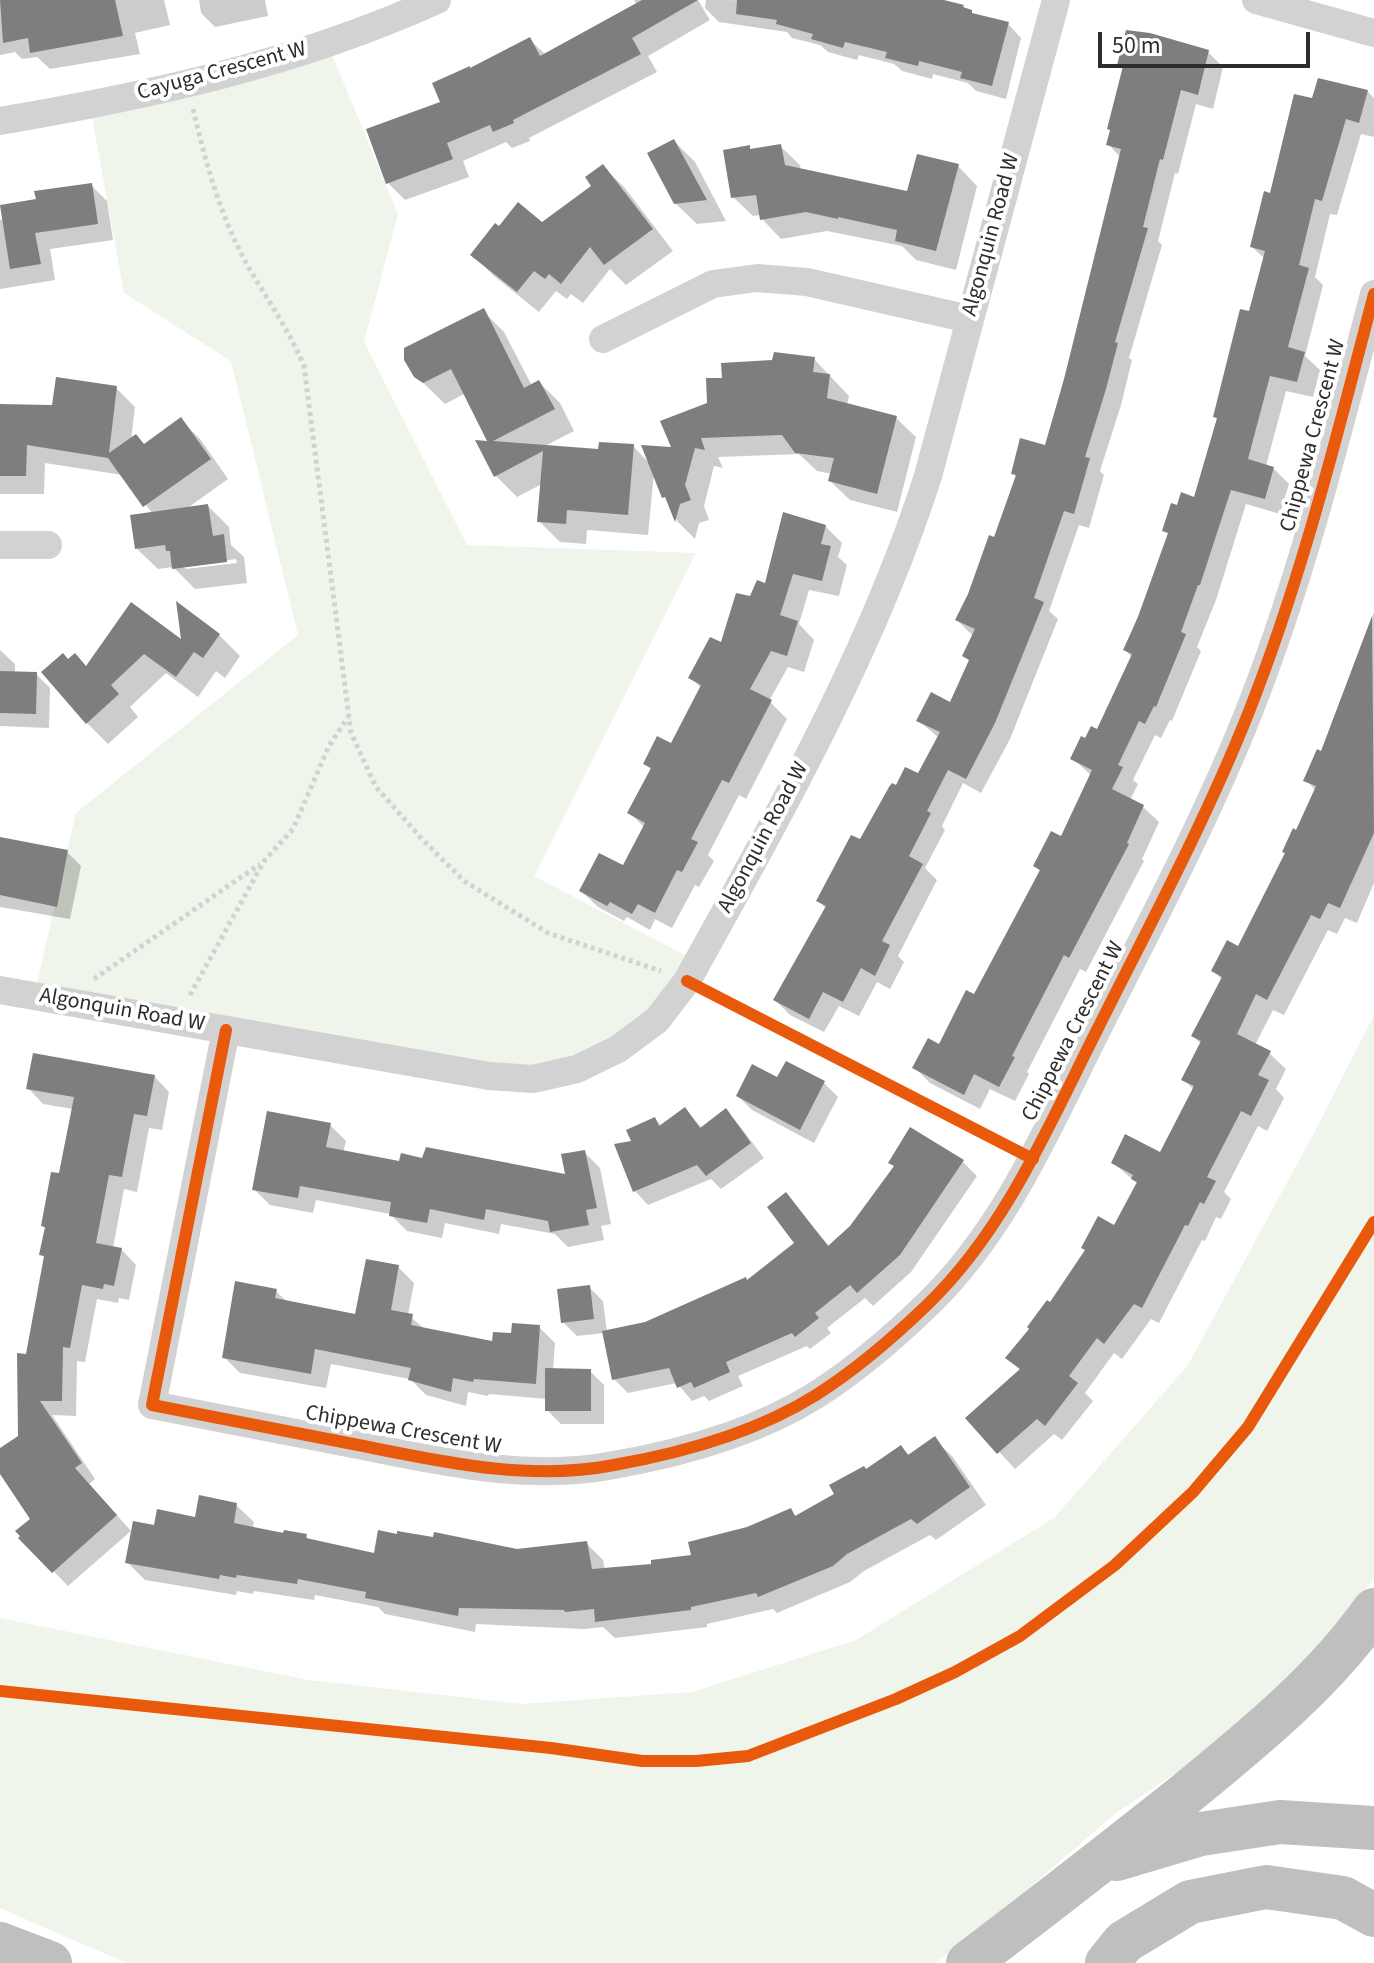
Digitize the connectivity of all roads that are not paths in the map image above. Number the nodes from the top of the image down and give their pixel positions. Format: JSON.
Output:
{"nodes":[{"id":1,"x":437,"y":0,"type":"edge"},
{"id":2,"x":1056,"y":0,"type":"edge"},
{"id":3,"x":1256,"y":0,"type":"edge"},
{"id":4,"x":1374,"y":33,"type":"edge"},
{"id":5,"x":0,"y":121,"type":"edge"},
{"id":6,"x":1374,"y":294,"type":"edge"},
{"id":7,"x":969,"y":319,"type":"junction"},
{"id":8,"x":603,"y":339,"type":"dead end"},
{"id":9,"x":0,"y":545,"type":"edge"},
{"id":10,"x":48,"y":545,"type":"dead end"},
{"id":11,"x":0,"y":990,"type":"edge"},
{"id":12,"x":226,"y":1030,"type":"junction"},
{"id":13,"x":1374,"y":1610,"type":"edge"},
{"id":14,"x":1374,"y":1828,"type":"edge"},
{"id":15,"x":1097,"y":1866,"type":"junction"},
{"id":16,"x":1374,"y":1915,"type":"edge"},
{"id":17,"x":0,"y":1945,"type":"edge"},
{"id":18,"x":36,"y":1963,"type":"edge"},
{"id":19,"x":50,"y":1963,"type":"edge"},
{"id":20,"x":968,"y":1963,"type":"edge"},
{"id":21,"x":1107,"y":1963,"type":"edge"}],
"edges":[{"from":1,"to":5,"type":"street","name":"Cayuga Crescent W"},
{"from":2,"to":7,"type":"street","name":"Algonquin Road W"},
{"from":3,"to":4,"type":"street"},
{"from":6,"to":12,"type":"street","name":"Chippewa Crescent W"},
{"from":7,"to":8,"type":"street"},
{"from":7,"to":12,"type":"street","name":"Algonquin Road W"},
{"from":9,"to":10,"type":"street"},
{"from":11,"to":12,"type":"street","name":"Algonquin Road W"},
{"from":13,"to":15,"type":"highway"},
{"from":14,"to":15,"type":"highway"},
{"from":15,"to":20,"type":"highway"},
{"from":16,"to":21,"type":"highway"},
{"from":17,"to":18,"type":"highway"},
{"from":17,"to":19,"type":"highway"}]}
